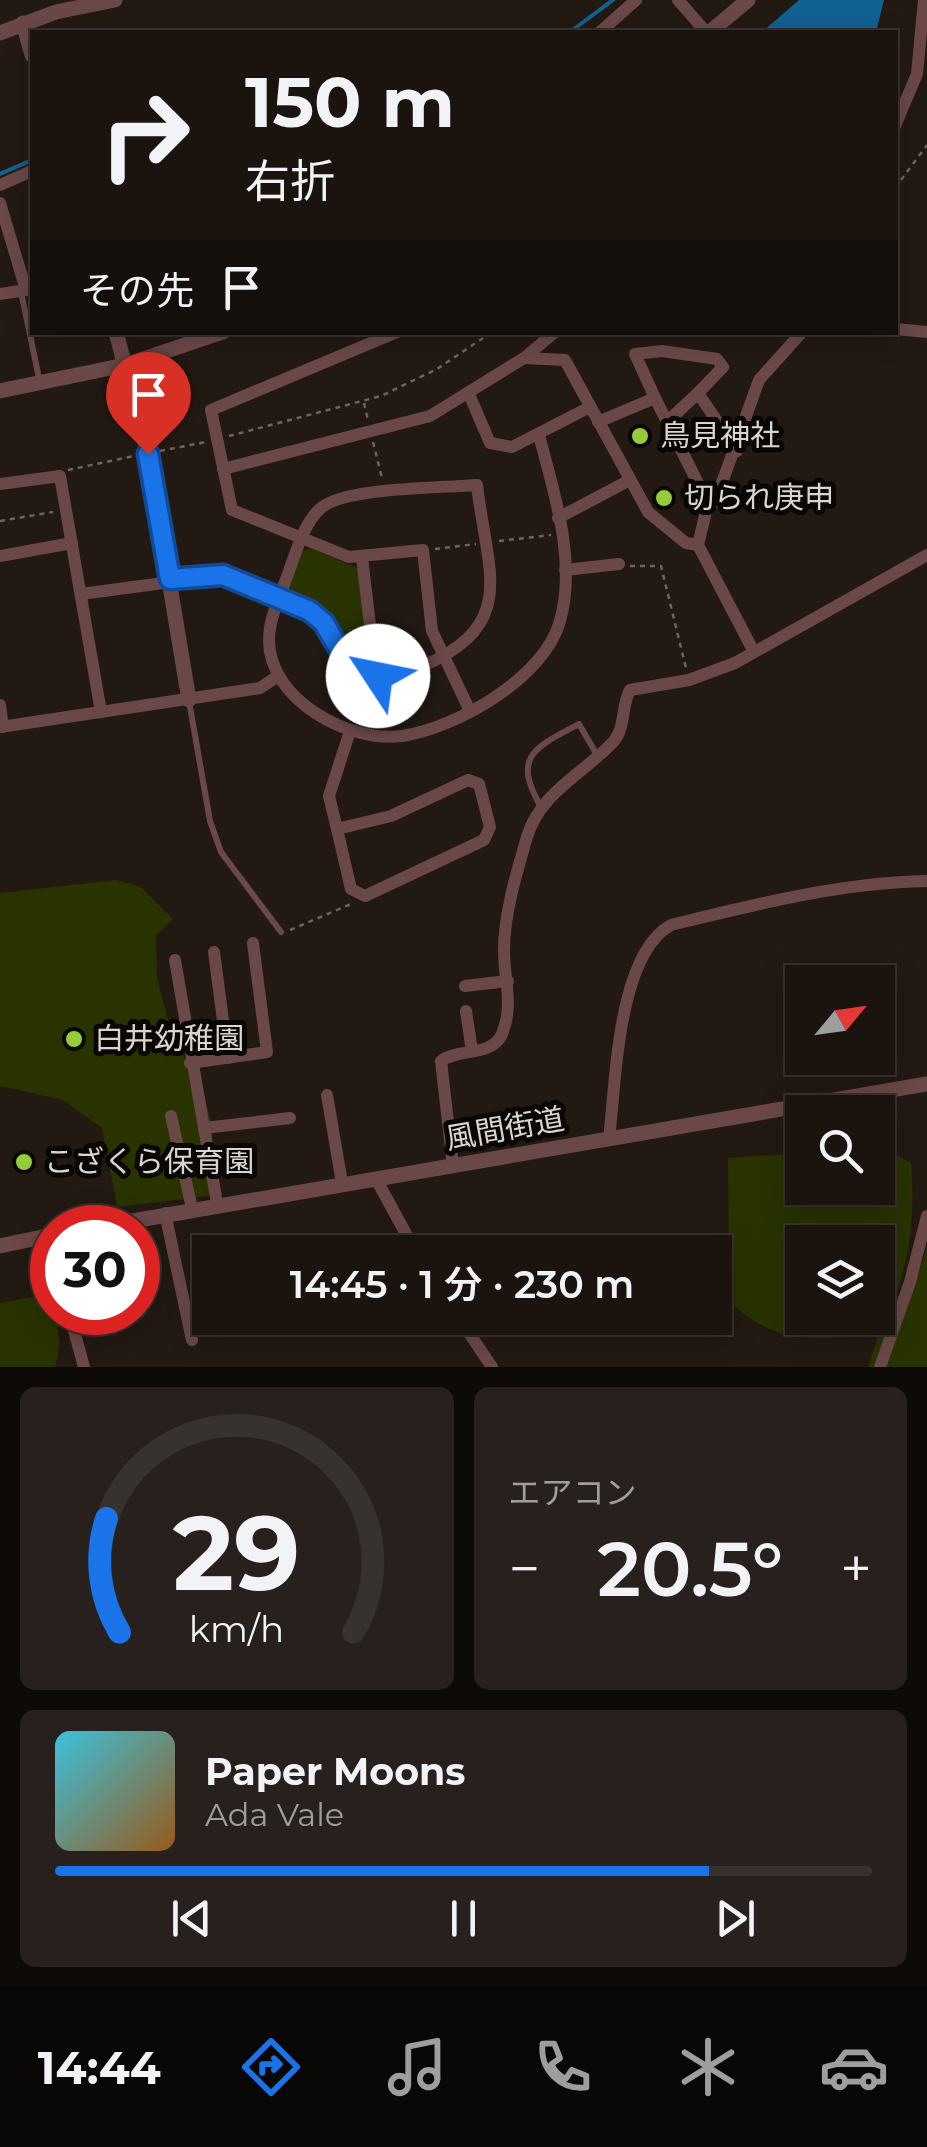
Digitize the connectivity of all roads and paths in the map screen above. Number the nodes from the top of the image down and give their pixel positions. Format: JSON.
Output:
{"nodes":[{"id":1,"x":115,"y":0,"type":"edge"},
{"id":2,"x":636,"y":0,"type":"edge"},
{"id":3,"x":678,"y":0,"type":"edge"},
{"id":4,"x":748,"y":0,"type":"edge"},
{"id":5,"x":924,"y":0,"type":"edge"},
{"id":6,"x":23,"y":24,"type":"junction"},
{"id":7,"x":602,"y":30,"type":"edge"},
{"id":8,"x":706,"y":30,"type":"edge"},
{"id":9,"x":710,"y":30,"type":"edge"},
{"id":10,"x":0,"y":33,"type":"edge"},
{"id":11,"x":30,"y":48,"type":"edge"},
{"id":12,"x":898,"y":119,"type":"edge"},
{"id":13,"x":927,"y":145,"type":"edge"},
{"id":14,"x":30,"y":172,"type":"edge"},
{"id":15,"x":898,"y":184,"type":"edge"},
{"id":16,"x":0,"y":185,"type":"edge"},
{"id":17,"x":0,"y":203,"type":"edge"},
{"id":18,"x":20,"y":291,"type":"junction"},
{"id":19,"x":0,"y":294,"type":"edge"},
{"id":20,"x":898,"y":329,"type":"edge"},
{"id":21,"x":927,"y":332,"type":"edge"},
{"id":22,"x":117,"y":335,"type":"edge"},
{"id":23,"x":213,"y":335,"type":"edge"},
{"id":24,"x":390,"y":335,"type":"edge"},
{"id":25,"x":487,"y":335,"type":"edge"},
{"id":26,"x":551,"y":335,"type":"edge"},
{"id":27,"x":799,"y":335,"type":"edge"},
{"id":28,"x":524,"y":358,"type":"junction"},
{"id":29,"x":125,"y":365,"type":"junction"},
{"id":30,"x":40,"y":384,"type":"junction"},
{"id":31,"x":0,"y":391,"type":"edge"},
{"id":32,"x":698,"y":393,"type":"junction"},
{"id":33,"x":469,"y":394,"type":"junction"},
{"id":34,"x":655,"y":398,"type":"junction"},
{"id":35,"x":364,"y":402,"type":"junction"},
{"id":36,"x":590,"y":406,"type":"junction"},
{"id":37,"x":598,"y":422,"type":"junction"},
{"id":38,"x":667,"y":422,"type":"junction"},
{"id":39,"x":372,"y":433,"type":"junction"},
{"id":40,"x":539,"y":435,"type":"junction"},
{"id":41,"x":217,"y":440,"type":"junction"},
{"id":42,"x":738,"y":451,"type":"junction"},
{"id":43,"x":154,"y":453,"type":"dead end"},
{"id":44,"x":140,"y":455,"type":"dead end"},
{"id":45,"x":224,"y":469,"type":"junction"},
{"id":46,"x":60,"y":476,"type":"junction"},
{"id":47,"x":630,"y":480,"type":"junction"},
{"id":48,"x":0,"y":484,"type":"edge"},
{"id":49,"x":386,"y":494,"type":"junction"},
{"id":50,"x":708,"y":502,"type":"junction"},
{"id":51,"x":66,"y":510,"type":"junction"},
{"id":52,"x":558,"y":518,"type":"junction"},
{"id":53,"x":0,"y":521,"type":"edge"},
{"id":54,"x":302,"y":540,"type":"junction"},
{"id":55,"x":72,"y":543,"type":"junction"},
{"id":56,"x":698,"y":545,"type":"junction"},
{"id":57,"x":927,"y":555,"type":"edge"},
{"id":58,"x":0,"y":556,"type":"edge"},
{"id":59,"x":362,"y":558,"type":"junction"},
{"id":60,"x":619,"y":564,"type":"joint"},
{"id":61,"x":565,"y":570,"type":"junction"},
{"id":62,"x":170,"y":579,"type":"junction"},
{"id":63,"x":81,"y":594,"type":"junction"},
{"id":64,"x":279,"y":597,"type":"junction"},
{"id":65,"x":754,"y":652,"type":"junction"},
{"id":66,"x":443,"y":657,"type":"junction"},
{"id":67,"x":360,"y":670,"type":"junction"},
{"id":68,"x":278,"y":676,"type":"junction"},
{"id":69,"x":689,"y":680,"type":"junction"},
{"id":70,"x":188,"y":700,"type":"junction"},
{"id":71,"x":0,"y":706,"type":"edge"},
{"id":72,"x":469,"y":709,"type":"junction"},
{"id":73,"x":100,"y":712,"type":"junction"},
{"id":74,"x":1,"y":727,"type":"edge"},
{"id":75,"x":350,"y":731,"type":"junction"},
{"id":76,"x":596,"y":755,"type":"junction"},
{"id":77,"x":542,"y":810,"type":"junction"},
{"id":78,"x":338,"y":830,"type":"junction"},
{"id":79,"x":927,"y":882,"type":"edge"},
{"id":80,"x":281,"y":932,"type":"dead end"},
{"id":81,"x":253,"y":943,"type":"dead end"},
{"id":82,"x":214,"y":952,"type":"dead end"},
{"id":83,"x":175,"y":960,"type":"dead end"},
{"id":84,"x":508,"y":981,"type":"junction"},
{"id":85,"x":465,"y":986,"type":"dead end"},
{"id":86,"x":466,"y":1010,"type":"dead end"},
{"id":87,"x":472,"y":1051,"type":"junction"},
{"id":88,"x":228,"y":1058,"type":"junction"},
{"id":89,"x":190,"y":1064,"type":"junction"},
{"id":90,"x":927,"y":1084,"type":"edge"},
{"id":91,"x":326,"y":1095,"type":"dead end"},
{"id":92,"x":171,"y":1116,"type":"dead end"},
{"id":93,"x":290,"y":1118,"type":"dead end"},
{"id":94,"x":204,"y":1128,"type":"junction"},
{"id":95,"x":609,"y":1139,"type":"junction"},
{"id":96,"x":453,"y":1166,"type":"junction"},
{"id":97,"x":376,"y":1179,"type":"junction"},
{"id":98,"x":342,"y":1183,"type":"junction"},
{"id":99,"x":927,"y":1201,"type":"edge"},
{"id":100,"x":217,"y":1204,"type":"junction"},
{"id":101,"x":192,"y":1208,"type":"junction"},
{"id":102,"x":164,"y":1213,"type":"junction"},
{"id":103,"x":160,"y":1214,"type":"edge"},
{"id":104,"x":927,"y":1214,"type":"edge"},
{"id":105,"x":407,"y":1235,"type":"edge"},
{"id":106,"x":30,"y":1240,"type":"edge"},
{"id":107,"x":0,"y":1246,"type":"edge"},
{"id":108,"x":75,"y":1335,"type":"edge"},
{"id":109,"x":470,"y":1335,"type":"edge"},
{"id":110,"x":192,"y":1340,"type":"dead end"},
{"id":111,"x":84,"y":1367,"type":"edge"},
{"id":112,"x":492,"y":1367,"type":"edge"},
{"id":113,"x":880,"y":1367,"type":"edge"}],
"edges":[{"from":1,"to":6,"type":"street"},
{"from":2,"to":7,"type":"street"},
{"from":3,"to":8,"type":"street"},
{"from":4,"to":9,"type":"street"},
{"from":5,"to":12,"type":"street"},
{"from":6,"to":10,"type":"street"},
{"from":6,"to":11,"type":"street"},
{"from":13,"to":15,"type":"path"},
{"from":14,"to":16,"type":"street"},
{"from":17,"to":18,"type":"street"},
{"from":18,"to":19,"type":"street"},
{"from":18,"to":30,"type":"lane"},
{"from":20,"to":21,"type":"street"},
{"from":22,"to":29,"type":"street"},
{"from":23,"to":29,"type":"street"},
{"from":24,"to":41,"type":"street"},
{"from":25,"to":35,"type":"path"},
{"from":26,"to":28,"type":"street"},
{"from":27,"to":42,"type":"street"},
{"from":28,"to":33,"type":"street"},
{"from":28,"to":36,"type":"street"},
{"from":29,"to":30,"type":"street"},
{"from":29,"to":62,"type":"street"},
{"from":30,"to":31,"type":"street"},
{"from":32,"to":34,"type":"street"},
{"from":32,"to":38,"type":"street"},
{"from":32,"to":42,"type":"street"},
{"from":33,"to":39,"type":"street"},
{"from":33,"to":40,"type":"street"},
{"from":34,"to":37,"type":"street"},
{"from":34,"to":38,"type":"street"},
{"from":35,"to":39,"type":"path"},
{"from":35,"to":41,"type":"path"},
{"from":36,"to":37,"type":"street"},
{"from":36,"to":40,"type":"street"},
{"from":37,"to":47,"type":"street"},
{"from":38,"to":50,"type":"street"},
{"from":39,"to":45,"type":"street"},
{"from":39,"to":49,"type":"path"},
{"from":40,"to":52,"type":"street"},
{"from":41,"to":43,"type":"path"},
{"from":41,"to":45,"type":"street"},
{"from":42,"to":50,"type":"street"},
{"from":44,"to":46,"type":"path"},
{"from":45,"to":54,"type":"street"},
{"from":46,"to":48,"type":"street"},
{"from":46,"to":51,"type":"street"},
{"from":47,"to":52,"type":"street"},
{"from":47,"to":56,"type":"street"},
{"from":49,"to":54,"type":"street"},
{"from":49,"to":66,"type":"street"},
{"from":50,"to":56,"type":"street"},
{"from":51,"to":53,"type":"path"},
{"from":51,"to":55,"type":"street"},
{"from":52,"to":61,"type":"street"},
{"from":54,"to":59,"type":"street"},
{"from":54,"to":64,"type":"street"},
{"from":55,"to":58,"type":"street"},
{"from":55,"to":63,"type":"street"},
{"from":56,"to":65,"type":"street"},
{"from":57,"to":65,"type":"street"},
{"from":59,"to":66,"type":"street"},
{"from":59,"to":67,"type":"street"},
{"from":60,"to":61,"type":"street"},
{"from":60,"to":69,"type":"path"},
{"from":61,"to":72,"type":"street"},
{"from":62,"to":63,"type":"street"},
{"from":62,"to":64,"type":"street"},
{"from":62,"to":70,"type":"street"},
{"from":63,"to":73,"type":"street"},
{"from":64,"to":67,"type":"street"},
{"from":64,"to":68,"type":"street"},
{"from":65,"to":69,"type":"street"},
{"from":66,"to":67,"type":"street"},
{"from":66,"to":72,"type":"street"},
{"from":68,"to":70,"type":"street"},
{"from":68,"to":75,"type":"street"},
{"from":69,"to":76,"type":"street"},
{"from":70,"to":73,"type":"street"},
{"from":70,"to":80,"type":"lane"},
{"from":71,"to":74,"type":"street"},
{"from":72,"to":75,"type":"street"},
{"from":73,"to":74,"type":"street"},
{"from":75,"to":78,"type":"street"},
{"from":76,"to":77,"type":"street"},
{"from":76,"to":77,"type":"lane"},
{"from":77,"to":84,"type":"street"},
{"from":78,"to":78,"type":"street"},
{"from":79,"to":95,"type":"street"},
{"from":81,"to":88,"type":"street"},
{"from":82,"to":88,"type":"street"},
{"from":83,"to":89,"type":"street"},
{"from":84,"to":85,"type":"street"},
{"from":84,"to":87,"type":"street"},
{"from":86,"to":87,"type":"street"},
{"from":87,"to":96,"type":"street"},
{"from":88,"to":89,"type":"street"},
{"from":89,"to":94,"type":"street"},
{"from":90,"to":95,"type":"street","name":"風間街道"},
{"from":91,"to":98,"type":"street"},
{"from":92,"to":101,"type":"street"},
{"from":93,"to":94,"type":"street"},
{"from":94,"to":100,"type":"street"},
{"from":95,"to":96,"type":"street","name":"風間街道"},
{"from":96,"to":97,"type":"street","name":"風間街道"},
{"from":97,"to":98,"type":"street","name":"風間街道"},
{"from":97,"to":105,"type":"street"},
{"from":98,"to":100,"type":"street","name":"風間街道"},
{"from":99,"to":104,"type":"street"},
{"from":100,"to":101,"type":"street","name":"風間街道"},
{"from":101,"to":102,"type":"street","name":"風間街道"},
{"from":102,"to":103,"type":"street","name":"風間街道"},
{"from":102,"to":110,"type":"street"},
{"from":104,"to":113,"type":"street"},
{"from":106,"to":107,"type":"street"},
{"from":108,"to":111,"type":"street"},
{"from":109,"to":112,"type":"street"}]}
